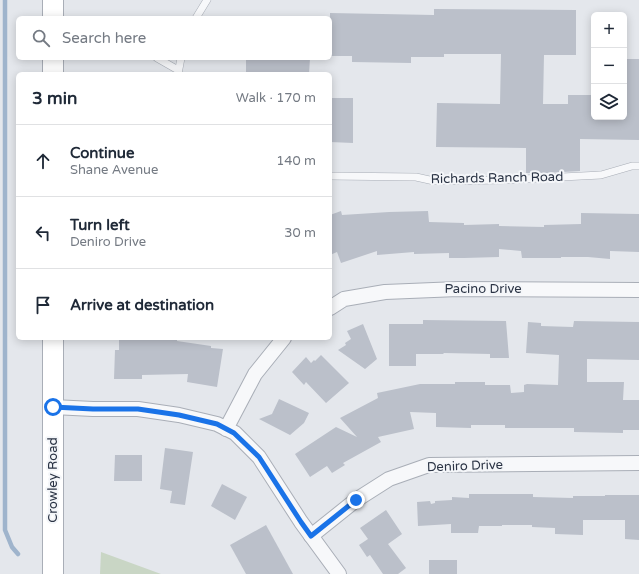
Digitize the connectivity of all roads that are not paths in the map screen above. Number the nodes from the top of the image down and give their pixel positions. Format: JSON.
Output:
{"nodes":[{"id":1,"x":53,"y":0,"type":"edge"},
{"id":2,"x":207,"y":0,"type":"edge"},
{"id":3,"x":53,"y":16,"type":"edge"},
{"id":4,"x":197,"y":16,"type":"edge"},
{"id":5,"x":53,"y":60,"type":"edge"},
{"id":6,"x":160,"y":60,"type":"edge"},
{"id":7,"x":181,"y":60,"type":"edge"},
{"id":8,"x":53,"y":72,"type":"edge"},
{"id":9,"x":178,"y":72,"type":"edge"},
{"id":10,"x":639,"y":166,"type":"edge"},
{"id":11,"x":332,"y":176,"type":"edge"},
{"id":12,"x":639,"y":290,"type":"edge"},
{"id":13,"x":332,"y":307,"type":"edge"},
{"id":14,"x":53,"y":340,"type":"edge"},
{"id":15,"x":282,"y":340,"type":"edge"},
{"id":16,"x":53,"y":407,"type":"junction"},
{"id":17,"x":226,"y":429,"type":"junction"},
{"id":18,"x":639,"y":463,"type":"edge"},
{"id":19,"x":311,"y":536,"type":"junction"},
{"id":20,"x":53,"y":574,"type":"edge"},
{"id":21,"x":339,"y":574,"type":"edge"}],
"edges":[{"from":1,"to":3,"type":"main road"},
{"from":2,"to":4,"type":"lane"},
{"from":5,"to":8,"type":"main road"},
{"from":6,"to":9,"type":"lane"},
{"from":7,"to":9,"type":"lane"},
{"from":10,"to":11,"type":"lane","name":"Richards Ranch Road"},
{"from":12,"to":13,"type":"street","name":"Pacino Drive"},
{"from":14,"to":16,"type":"main road","name":"Crowley Road"},
{"from":15,"to":17,"type":"street"},
{"from":16,"to":17,"type":"street"},
{"from":16,"to":20,"type":"main road","name":"Crowley Road"},
{"from":17,"to":19,"type":"street"},
{"from":18,"to":19,"type":"street","name":"Deniro Drive"},
{"from":19,"to":21,"type":"street"}]}
